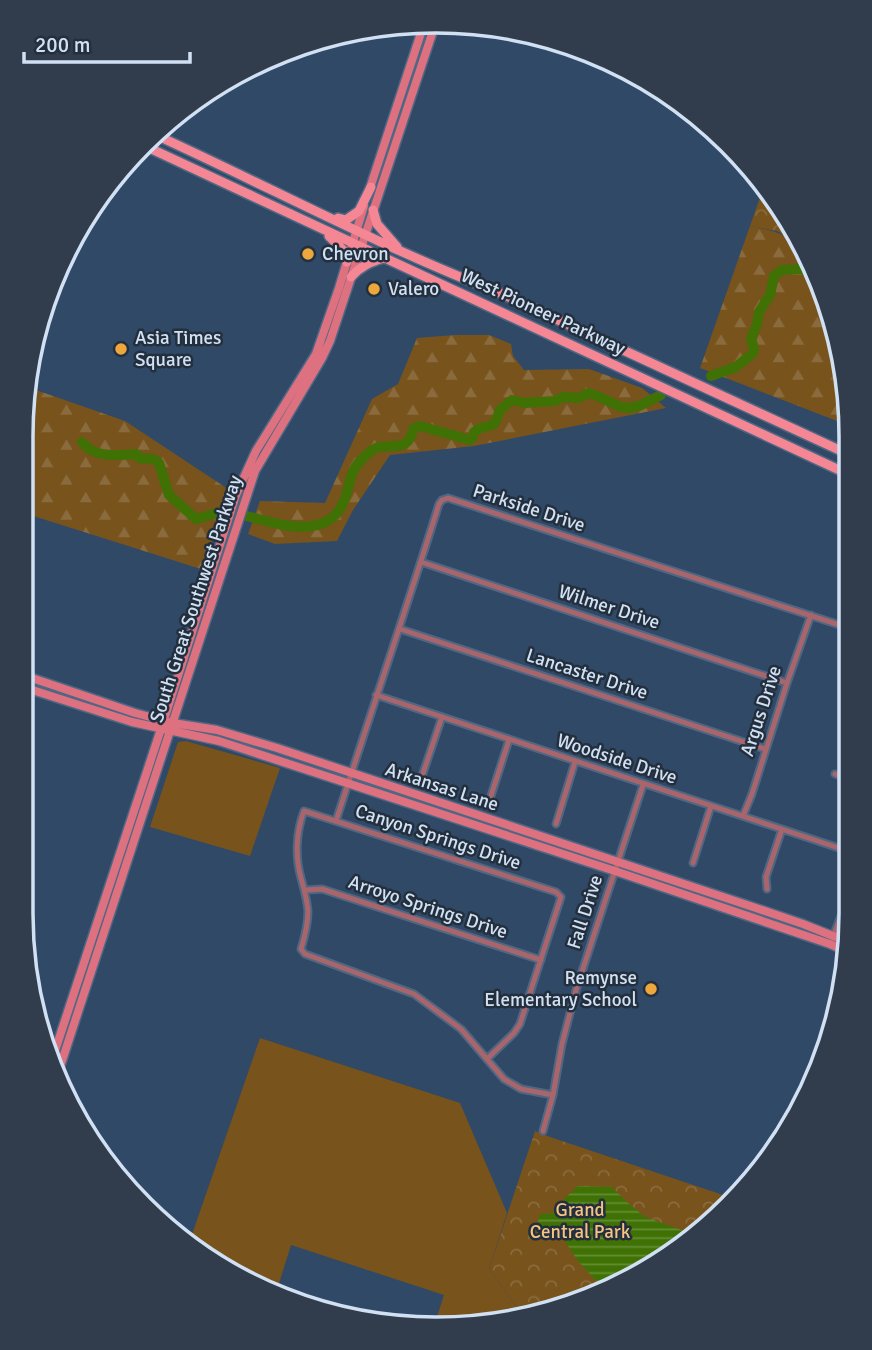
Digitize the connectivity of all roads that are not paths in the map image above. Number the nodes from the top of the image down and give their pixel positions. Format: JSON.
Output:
{"nodes":[{"id":1,"x":432,"y":33,"type":"edge"},
{"id":2,"x":421,"y":34,"type":"edge"},
{"id":3,"x":164,"y":139,"type":"edge"},
{"id":4,"x":159,"y":143,"type":"edge"},
{"id":5,"x":153,"y":149,"type":"edge"},
{"id":6,"x":157,"y":151,"type":"junction"},
{"id":7,"x":371,"y":187,"type":"junction"},
{"id":8,"x":373,"y":210,"type":"junction"},
{"id":9,"x":328,"y":216,"type":"junction"},
{"id":10,"x":320,"y":228,"type":"junction"},
{"id":11,"x":361,"y":232,"type":"junction"},
{"id":12,"x":357,"y":245,"type":"junction"},
{"id":13,"x":400,"y":251,"type":"junction"},
{"id":14,"x":384,"y":258,"type":"junction"},
{"id":15,"x":347,"y":262,"type":"junction"},
{"id":16,"x":351,"y":276,"type":"junction"},
{"id":17,"x":839,"y":450,"type":"edge"},
{"id":18,"x":839,"y":470,"type":"edge"},
{"id":19,"x":421,"y":562,"type":"junction"},
{"id":20,"x":811,"y":615,"type":"junction"},
{"id":21,"x":839,"y":625,"type":"edge"},
{"id":22,"x":400,"y":629,"type":"junction"},
{"id":23,"x":33,"y":678,"type":"edge"},
{"id":24,"x":787,"y":683,"type":"junction"},
{"id":25,"x":33,"y":690,"type":"edge"},
{"id":26,"x":376,"y":695,"type":"junction"},
{"id":27,"x":442,"y":718,"type":"junction"},
{"id":28,"x":167,"y":726,"type":"junction"},
{"id":29,"x":509,"y":740,"type":"junction"},
{"id":30,"x":765,"y":749,"type":"junction"},
{"id":31,"x":575,"y":762,"type":"junction"},
{"id":32,"x":351,"y":773,"type":"junction"},
{"id":33,"x":835,"y":774,"type":"dead end"},
{"id":34,"x":839,"y":775,"type":"edge"},
{"id":35,"x":421,"y":782,"type":"dead end"},
{"id":36,"x":348,"y":783,"type":"junction"},
{"id":37,"x":643,"y":785,"type":"junction"},
{"id":38,"x":489,"y":802,"type":"dead end"},
{"id":39,"x":711,"y":806,"type":"junction"},
{"id":40,"x":743,"y":816,"type":"junction"},
{"id":41,"x":335,"y":821,"type":"junction"},
{"id":42,"x":556,"y":824,"type":"dead end"},
{"id":43,"x":134,"y":827,"type":"junction"},
{"id":44,"x":782,"y":829,"type":"junction"},
{"id":45,"x":839,"y":848,"type":"edge"},
{"id":46,"x":693,"y":863,"type":"dead end"},
{"id":47,"x":616,"y":866,"type":"junction"},
{"id":48,"x":766,"y":889,"type":"dead end"},
{"id":49,"x":306,"y":890,"type":"junction"},
{"id":50,"x":839,"y":922,"type":"edge"},
{"id":51,"x":96,"y":924,"type":"junction"},
{"id":52,"x":107,"y":927,"type":"junction"},
{"id":53,"x":832,"y":940,"type":"junction"},
{"id":54,"x":838,"y":941,"type":"edge"},
{"id":55,"x":838,"y":944,"type":"edge"},
{"id":56,"x":541,"y":960,"type":"junction"},
{"id":57,"x":56,"y":1047,"type":"edge"},
{"id":58,"x":487,"y":1059,"type":"junction"},
{"id":59,"x":62,"y":1062,"type":"edge"},
{"id":60,"x":553,"y":1094,"type":"junction"},
{"id":61,"x":543,"y":1132,"type":"dead end"}],
"edges":[{"from":1,"to":8,"type":"main road","name":"South Great Southwest Parkway"},
{"from":2,"to":7,"type":"main road","name":"South Great Southwest Parkway"},
{"from":3,"to":9,"type":"main road","name":"West Pioneer Parkway"},
{"from":4,"to":6,"type":"main road"},
{"from":5,"to":6,"type":"main road","name":"West Pioneer Parkway"},
{"from":6,"to":10,"type":"main road","name":"West Pioneer Parkway"},
{"from":7,"to":9,"type":"main road"},
{"from":7,"to":11,"type":"main road","name":"South Great Southwest Parkway"},
{"from":8,"to":11,"type":"main road","name":"South Great Southwest Parkway"},
{"from":8,"to":13,"type":"main road"},
{"from":9,"to":11,"type":"main road","name":"West Pioneer Parkway"},
{"from":10,"to":12,"type":"main road","name":"West Pioneer Parkway"},
{"from":10,"to":15,"type":"main road"},
{"from":11,"to":12,"type":"main road","name":"South Great Southwest Parkway"},
{"from":11,"to":13,"type":"main road","name":"West Pioneer Parkway"},
{"from":12,"to":14,"type":"main road","name":"West Pioneer Parkway"},
{"from":12,"to":15,"type":"main road","name":"South Great Southwest Parkway"},
{"from":12,"to":16,"type":"main road","name":"South Great Southwest Parkway"},
{"from":13,"to":17,"type":"main road","name":"West Pioneer Parkway"},
{"from":14,"to":16,"type":"main road"},
{"from":14,"to":18,"type":"main road","name":"West Pioneer Parkway"},
{"from":15,"to":28,"type":"main road","name":"South Great Southwest Parkway"},
{"from":16,"to":28,"type":"main road","name":"South Great Southwest Parkway"},
{"from":19,"to":20,"type":"street","name":"Parkside Drive"},
{"from":19,"to":22,"type":"street","name":"Parkside Drive"},
{"from":19,"to":24,"type":"street","name":"Wilmer Drive"},
{"from":20,"to":21,"type":"street","name":"Parkside Drive"},
{"from":20,"to":24,"type":"street","name":"Argus Drive"},
{"from":22,"to":26,"type":"street","name":"Parkside Drive"},
{"from":22,"to":30,"type":"street","name":"Lancaster Drive"},
{"from":23,"to":28,"type":"main road","name":"Arkansas Lane"},
{"from":24,"to":30,"type":"street","name":"Argus Drive"},
{"from":25,"to":28,"type":"main road","name":"Arkansas Lane"},
{"from":26,"to":27,"type":"street","name":"Woodside Drive"},
{"from":26,"to":32,"type":"street","name":"Parkside Drive"},
{"from":27,"to":29,"type":"street","name":"Woodside Drive"},
{"from":27,"to":35,"type":"street"},
{"from":28,"to":32,"type":"main road","name":"Arkansas Lane"},
{"from":28,"to":36,"type":"main road","name":"Arkansas Lane"},
{"from":28,"to":43,"type":"main road","name":"South Great Southwest Parkway"},
{"from":29,"to":31,"type":"street","name":"Woodside Drive"},
{"from":29,"to":38,"type":"street"},
{"from":30,"to":40,"type":"street","name":"Argus Drive"},
{"from":31,"to":37,"type":"street","name":"Woodside Drive"},
{"from":31,"to":42,"type":"street"},
{"from":32,"to":36,"type":"street","name":"Parkside Drive"},
{"from":32,"to":47,"type":"main road","name":"Arkansas Lane"},
{"from":33,"to":34,"type":"street"},
{"from":36,"to":41,"type":"street","name":"Parkside Drive"},
{"from":36,"to":47,"type":"main road","name":"Arkansas Lane"},
{"from":37,"to":39,"type":"street","name":"Woodside Drive"},
{"from":37,"to":47,"type":"street","name":"Fall Drive"},
{"from":39,"to":40,"type":"street","name":"Woodside Drive"},
{"from":39,"to":46,"type":"street"},
{"from":40,"to":44,"type":"street","name":"Woodside Drive"},
{"from":41,"to":49,"type":"street","name":"Canyon Springs Drive"},
{"from":41,"to":56,"type":"street","name":"Canyon Springs Drive"},
{"from":43,"to":51,"type":"main road","name":"South Great Southwest Parkway"},
{"from":43,"to":52,"type":"main road","name":"South Great Southwest Parkway"},
{"from":44,"to":45,"type":"street","name":"Woodside Drive"},
{"from":44,"to":48,"type":"street"},
{"from":47,"to":53,"type":"main road","name":"Arkansas Lane"},
{"from":47,"to":60,"type":"street","name":"Fall Drive"},
{"from":49,"to":56,"type":"street","name":"Arroyo Springs Drive"},
{"from":49,"to":58,"type":"street"},
{"from":50,"to":53,"type":"street"},
{"from":51,"to":52,"type":"main road"},
{"from":51,"to":57,"type":"main road","name":"South Great Southwest Parkway"},
{"from":52,"to":59,"type":"main road","name":"South Great Southwest Parkway"},
{"from":53,"to":54,"type":"main road","name":"Arkansas Lane"},
{"from":53,"to":55,"type":"main road","name":"Arkansas Lane"},
{"from":56,"to":58,"type":"street"},
{"from":58,"to":60,"type":"street"},
{"from":60,"to":61,"type":"street","name":"Fall Drive"}]}
